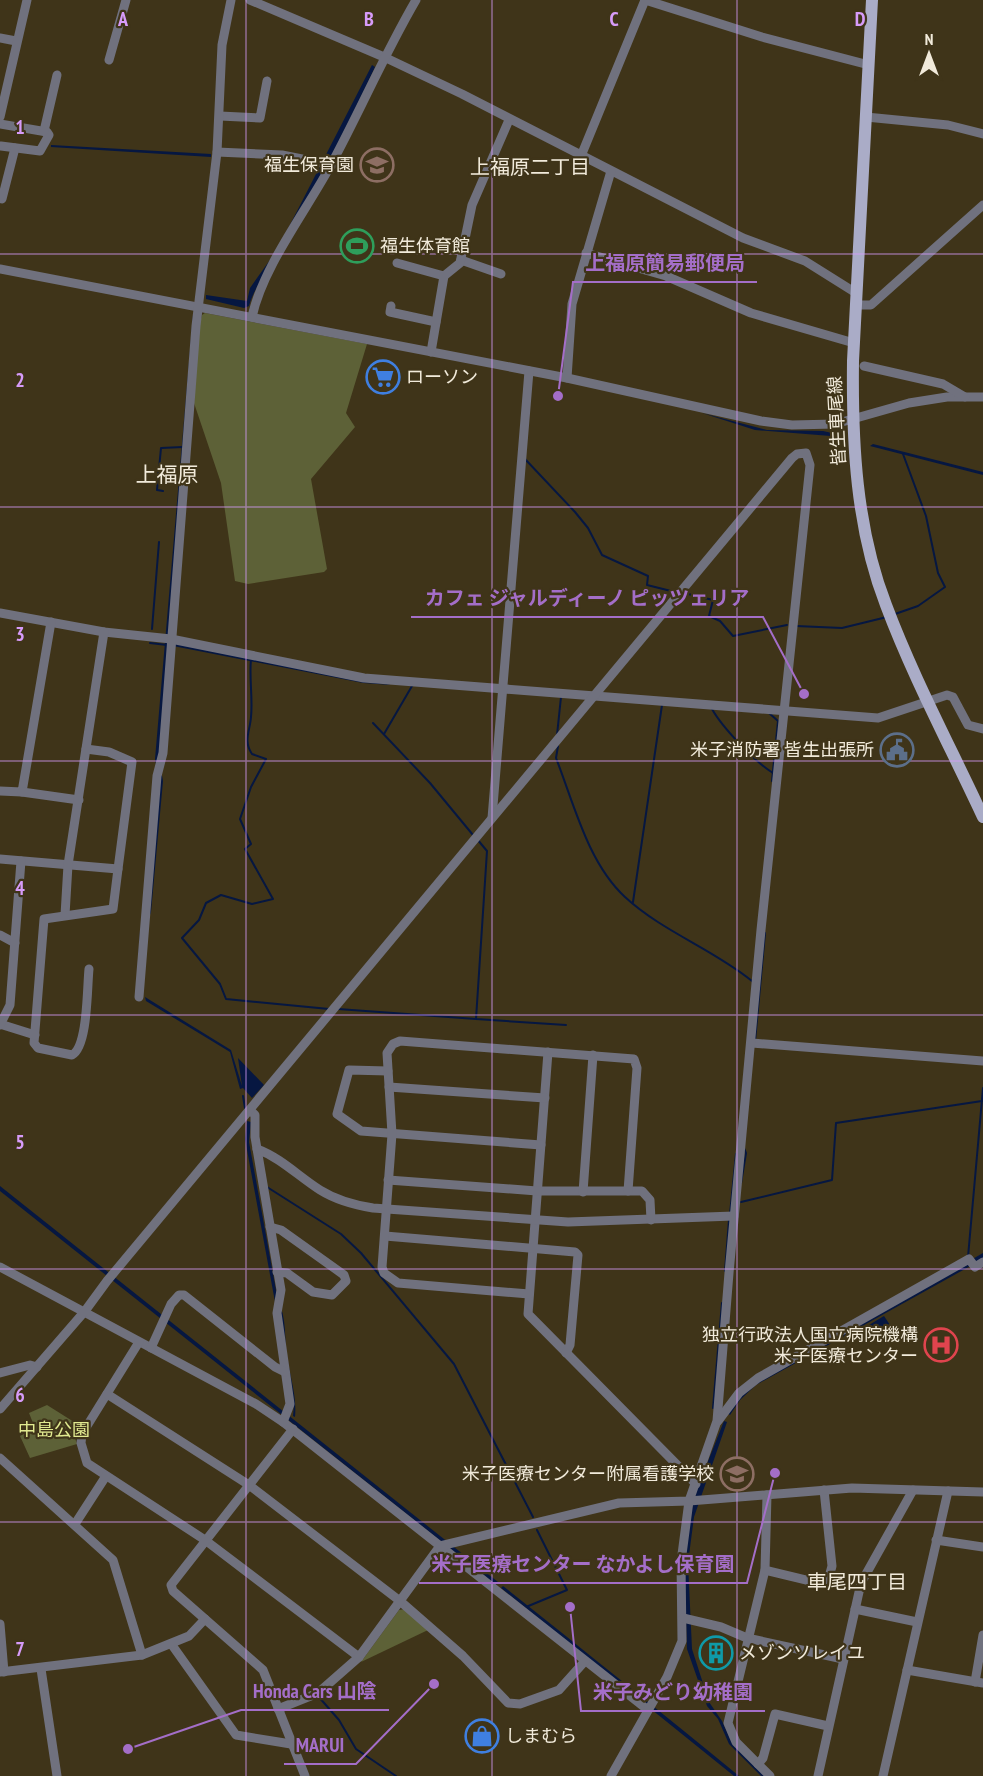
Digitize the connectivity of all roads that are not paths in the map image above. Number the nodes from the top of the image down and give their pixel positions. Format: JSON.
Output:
{"nodes":[{"id":1,"x":27,"y":0,"type":"edge"},
{"id":2,"x":126,"y":0,"type":"edge"},
{"id":3,"x":231,"y":0,"type":"edge"},
{"id":4,"x":250,"y":0,"type":"edge"},
{"id":5,"x":281,"y":0,"type":"edge"},
{"id":6,"x":416,"y":0,"type":"edge"},
{"id":7,"x":645,"y":0,"type":"edge"},
{"id":8,"x":872,"y":0,"type":"edge"},
{"id":9,"x":277,"y":10,"type":"junction"},
{"id":10,"x":0,"y":38,"type":"edge"},
{"id":11,"x":16,"y":41,"type":"junction"},
{"id":12,"x":384,"y":57,"type":"junction"},
{"id":13,"x":109,"y":60,"type":"dead end"},
{"id":14,"x":869,"y":65,"type":"junction"},
{"id":15,"x":57,"y":75,"type":"dead end"},
{"id":16,"x":267,"y":81,"type":"dead end"},
{"id":17,"x":220,"y":116,"type":"junction"},
{"id":18,"x":0,"y":117,"type":"edge"},
{"id":19,"x":866,"y":117,"type":"junction"},
{"id":20,"x":509,"y":120,"type":"junction"},
{"id":21,"x":0,"y":124,"type":"edge"},
{"id":22,"x":44,"y":131,"type":"junction"},
{"id":23,"x":983,"y":134,"type":"edge"},
{"id":24,"x":1,"y":146,"type":"edge"},
{"id":25,"x":15,"y":148,"type":"junction"},
{"id":26,"x":217,"y":152,"type":"junction"},
{"id":27,"x":581,"y":156,"type":"junction"},
{"id":28,"x":327,"y":163,"type":"junction"},
{"id":29,"x":611,"y":171,"type":"junction"},
{"id":30,"x":2,"y":199,"type":"dead end"},
{"id":31,"x":983,"y":205,"type":"edge"},
{"id":32,"x":586,"y":253,"type":"junction"},
{"id":33,"x":461,"y":260,"type":"junction"},
{"id":34,"x":397,"y":263,"type":"dead end"},
{"id":35,"x":0,"y":269,"type":"edge"},
{"id":36,"x":501,"y":274,"type":"dead end"},
{"id":37,"x":444,"y":276,"type":"junction"},
{"id":38,"x":856,"y":299,"type":"junction"},
{"id":39,"x":200,"y":306,"type":"junction"},
{"id":40,"x":391,"y":306,"type":"dead end"},
{"id":41,"x":252,"y":317,"type":"junction"},
{"id":42,"x":436,"y":322,"type":"junction"},
{"id":43,"x":854,"y":343,"type":"junction"},
{"id":44,"x":431,"y":352,"type":"junction"},
{"id":45,"x":864,"y":366,"type":"dead end"},
{"id":46,"x":529,"y":371,"type":"junction"},
{"id":47,"x":567,"y":378,"type":"junction"},
{"id":48,"x":964,"y":397,"type":"junction"},
{"id":49,"x":983,"y":397,"type":"edge"},
{"id":50,"x":852,"y":420,"type":"junction"},
{"id":51,"x":0,"y":614,"type":"edge"},
{"id":52,"x":51,"y":622,"type":"junction"},
{"id":53,"x":104,"y":632,"type":"junction"},
{"id":54,"x":170,"y":641,"type":"junction"},
{"id":55,"x":502,"y":689,"type":"junction"},
{"id":56,"x":594,"y":696,"type":"junction"},
{"id":57,"x":929,"y":701,"type":"junction"},
{"id":58,"x":784,"y":709,"type":"junction"},
{"id":59,"x":983,"y":729,"type":"edge"},
{"id":60,"x":86,"y":749,"type":"junction"},
{"id":61,"x":0,"y":791,"type":"edge"},
{"id":62,"x":22,"y":792,"type":"junction"},
{"id":63,"x":79,"y":800,"type":"junction"},
{"id":64,"x":983,"y":817,"type":"edge"},
{"id":65,"x":492,"y":818,"type":"junction"},
{"id":66,"x":0,"y":859,"type":"edge"},
{"id":67,"x":21,"y":861,"type":"junction"},
{"id":68,"x":68,"y":866,"type":"junction"},
{"id":69,"x":118,"y":869,"type":"junction"},
{"id":70,"x":65,"y":915,"type":"junction"},
{"id":71,"x":0,"y":935,"type":"edge"},
{"id":72,"x":15,"y":943,"type":"junction"},
{"id":73,"x":89,"y":969,"type":"dead end"},
{"id":74,"x":139,"y":997,"type":"dead end"},
{"id":75,"x":0,"y":1024,"type":"edge"},
{"id":76,"x":34,"y":1035,"type":"junction"},
{"id":77,"x":752,"y":1043,"type":"junction"},
{"id":78,"x":548,"y":1052,"type":"junction"},
{"id":79,"x":592,"y":1055,"type":"junction"},
{"id":80,"x":983,"y":1061,"type":"edge"},
{"id":81,"x":388,"y":1071,"type":"junction"},
{"id":82,"x":389,"y":1087,"type":"junction"},
{"id":83,"x":544,"y":1098,"type":"junction"},
{"id":84,"x":250,"y":1110,"type":"junction"},
{"id":85,"x":392,"y":1134,"type":"junction"},
{"id":86,"x":541,"y":1144,"type":"junction"},
{"id":87,"x":257,"y":1149,"type":"junction"},
{"id":88,"x":388,"y":1180,"type":"junction"},
{"id":89,"x":537,"y":1191,"type":"junction"},
{"id":90,"x":628,"y":1191,"type":"junction"},
{"id":91,"x":583,"y":1192,"type":"junction"},
{"id":92,"x":387,"y":1209,"type":"junction"},
{"id":93,"x":734,"y":1216,"type":"junction"},
{"id":94,"x":535,"y":1220,"type":"junction"},
{"id":95,"x":651,"y":1220,"type":"junction"},
{"id":96,"x":270,"y":1227,"type":"junction"},
{"id":97,"x":385,"y":1236,"type":"junction"},
{"id":98,"x":532,"y":1248,"type":"junction"},
{"id":99,"x":983,"y":1262,"type":"edge"},
{"id":100,"x":0,"y":1267,"type":"edge"},
{"id":101,"x":277,"y":1272,"type":"junction"},
{"id":102,"x":529,"y":1294,"type":"junction"},
{"id":103,"x":85,"y":1311,"type":"junction"},
{"id":104,"x":139,"y":1342,"type":"junction"},
{"id":105,"x":151,"y":1348,"type":"junction"},
{"id":106,"x":566,"y":1353,"type":"junction"},
{"id":107,"x":37,"y":1367,"type":"junction"},
{"id":108,"x":285,"y":1372,"type":"junction"},
{"id":109,"x":0,"y":1373,"type":"edge"},
{"id":110,"x":107,"y":1394,"type":"junction"},
{"id":111,"x":0,"y":1409,"type":"edge"},
{"id":112,"x":717,"y":1421,"type":"junction"},
{"id":113,"x":283,"y":1422,"type":"junction"},
{"id":114,"x":293,"y":1430,"type":"junction"},
{"id":115,"x":0,"y":1458,"type":"edge"},
{"id":116,"x":106,"y":1476,"type":"junction"},
{"id":117,"x":696,"y":1484,"type":"junction"},
{"id":118,"x":249,"y":1485,"type":"junction"},
{"id":119,"x":824,"y":1490,"type":"junction"},
{"id":120,"x":913,"y":1490,"type":"junction"},
{"id":121,"x":948,"y":1491,"type":"junction"},
{"id":122,"x":983,"y":1492,"type":"edge"},
{"id":123,"x":767,"y":1495,"type":"junction"},
{"id":124,"x":688,"y":1501,"type":"junction"},
{"id":125,"x":75,"y":1524,"type":"junction"},
{"id":126,"x":206,"y":1540,"type":"junction"},
{"id":127,"x":936,"y":1540,"type":"junction"},
{"id":128,"x":440,"y":1546,"type":"junction"},
{"id":129,"x":983,"y":1547,"type":"edge"},
{"id":130,"x":765,"y":1570,"type":"junction"},
{"id":131,"x":400,"y":1601,"type":"junction"},
{"id":132,"x":855,"y":1609,"type":"junction"},
{"id":133,"x":683,"y":1618,"type":"junction"},
{"id":134,"x":205,"y":1619,"type":"junction"},
{"id":135,"x":917,"y":1622,"type":"junction"},
{"id":136,"x":0,"y":1624,"type":"edge"},
{"id":137,"x":983,"y":1635,"type":"edge"},
{"id":138,"x":747,"y":1638,"type":"junction"},
{"id":139,"x":172,"y":1645,"type":"junction"},
{"id":140,"x":141,"y":1655,"type":"junction"},
{"id":141,"x":359,"y":1657,"type":"junction"},
{"id":142,"x":843,"y":1659,"type":"junction"},
{"id":143,"x":585,"y":1661,"type":"junction"},
{"id":144,"x":41,"y":1669,"type":"junction"},
{"id":145,"x":907,"y":1670,"type":"junction"},
{"id":146,"x":2,"y":1672,"type":"edge"},
{"id":147,"x":979,"y":1682,"type":"edge"},
{"id":148,"x":278,"y":1709,"type":"junction"},
{"id":149,"x":648,"y":1710,"type":"junction"},
{"id":150,"x":828,"y":1726,"type":"junction"},
{"id":151,"x":291,"y":1744,"type":"junction"},
{"id":152,"x":758,"y":1764,"type":"junction"},
{"id":153,"x":57,"y":1776,"type":"edge"},
{"id":154,"x":305,"y":1776,"type":"edge"},
{"id":155,"x":611,"y":1776,"type":"edge"},
{"id":156,"x":770,"y":1776,"type":"edge"},
{"id":157,"x":818,"y":1776,"type":"edge"},
{"id":158,"x":883,"y":1776,"type":"edge"}],
"edges":[{"from":1,"to":11,"type":"street"},
{"from":2,"to":13,"type":"street"},
{"from":3,"to":17,"type":"street"},
{"from":4,"to":9,"type":"street"},
{"from":5,"to":9,"type":"street"},
{"from":6,"to":12,"type":"street"},
{"from":7,"to":14,"type":"street"},
{"from":7,"to":27,"type":"street"},
{"from":8,"to":14,"type":"main road","name":"皆生車尾線"},
{"from":9,"to":12,"type":"street"},
{"from":10,"to":11,"type":"street"},
{"from":11,"to":18,"type":"street"},
{"from":12,"to":20,"type":"street"},
{"from":12,"to":28,"type":"street"},
{"from":14,"to":19,"type":"main road","name":"皆生車尾線"},
{"from":15,"to":22,"type":"street"},
{"from":16,"to":17,"type":"street"},
{"from":17,"to":26,"type":"street"},
{"from":19,"to":23,"type":"street"},
{"from":19,"to":38,"type":"main road","name":"皆生車尾線"},
{"from":20,"to":27,"type":"street"},
{"from":20,"to":33,"type":"street"},
{"from":21,"to":22,"type":"street"},
{"from":22,"to":25,"type":"street"},
{"from":24,"to":25,"type":"street"},
{"from":25,"to":30,"type":"street"},
{"from":26,"to":28,"type":"street"},
{"from":26,"to":39,"type":"street"},
{"from":27,"to":29,"type":"street"},
{"from":28,"to":41,"type":"street"},
{"from":29,"to":32,"type":"street"},
{"from":29,"to":38,"type":"street"},
{"from":31,"to":38,"type":"street"},
{"from":32,"to":43,"type":"street"},
{"from":32,"to":47,"type":"street"},
{"from":33,"to":36,"type":"street"},
{"from":33,"to":37,"type":"street"},
{"from":34,"to":37,"type":"street"},
{"from":35,"to":39,"type":"street"},
{"from":37,"to":42,"type":"street"},
{"from":38,"to":43,"type":"main road","name":"皆生車尾線"},
{"from":39,"to":41,"type":"street"},
{"from":39,"to":54,"type":"street"},
{"from":40,"to":42,"type":"street"},
{"from":41,"to":44,"type":"street"},
{"from":42,"to":44,"type":"street"},
{"from":43,"to":50,"type":"main road","name":"皆生車尾線"},
{"from":44,"to":46,"type":"street"},
{"from":45,"to":48,"type":"street"},
{"from":46,"to":47,"type":"street"},
{"from":46,"to":55,"type":"street"},
{"from":47,"to":50,"type":"street"},
{"from":48,"to":49,"type":"street"},
{"from":48,"to":50,"type":"street"},
{"from":50,"to":57,"type":"main road","name":"皆生車尾線"},
{"from":51,"to":52,"type":"street"},
{"from":52,"to":53,"type":"street"},
{"from":52,"to":62,"type":"street"},
{"from":53,"to":54,"type":"street"},
{"from":53,"to":60,"type":"street"},
{"from":54,"to":55,"type":"street"},
{"from":54,"to":74,"type":"street"},
{"from":55,"to":56,"type":"street"},
{"from":55,"to":65,"type":"street"},
{"from":56,"to":58,"type":"street"},
{"from":56,"to":58,"type":"street"},
{"from":56,"to":65,"type":"street"},
{"from":57,"to":58,"type":"street"},
{"from":57,"to":59,"type":"street"},
{"from":57,"to":64,"type":"main road","name":"皆生車尾線"},
{"from":58,"to":77,"type":"street"},
{"from":60,"to":63,"type":"street"},
{"from":60,"to":69,"type":"street"},
{"from":61,"to":62,"type":"street"},
{"from":62,"to":63,"type":"street"},
{"from":63,"to":68,"type":"street"},
{"from":65,"to":84,"type":"street"},
{"from":66,"to":67,"type":"street"},
{"from":67,"to":68,"type":"street"},
{"from":67,"to":72,"type":"street"},
{"from":68,"to":69,"type":"street"},
{"from":68,"to":70,"type":"street"},
{"from":69,"to":70,"type":"street"},
{"from":70,"to":76,"type":"street"},
{"from":71,"to":72,"type":"street"},
{"from":72,"to":75,"type":"street"},
{"from":73,"to":76,"type":"street"},
{"from":75,"to":76,"type":"street"},
{"from":77,"to":80,"type":"street"},
{"from":77,"to":93,"type":"street"},
{"from":78,"to":79,"type":"street"},
{"from":78,"to":81,"type":"street"},
{"from":78,"to":83,"type":"street"},
{"from":79,"to":90,"type":"street"},
{"from":79,"to":91,"type":"street"},
{"from":81,"to":82,"type":"street"},
{"from":81,"to":85,"type":"street"},
{"from":82,"to":83,"type":"street"},
{"from":82,"to":85,"type":"street"},
{"from":83,"to":86,"type":"street"},
{"from":84,"to":87,"type":"street"},
{"from":84,"to":103,"type":"street"},
{"from":85,"to":86,"type":"street"},
{"from":85,"to":88,"type":"street"},
{"from":86,"to":89,"type":"street"},
{"from":87,"to":92,"type":"street"},
{"from":87,"to":96,"type":"street"},
{"from":88,"to":89,"type":"street"},
{"from":88,"to":92,"type":"street"},
{"from":89,"to":91,"type":"street"},
{"from":89,"to":94,"type":"street"},
{"from":90,"to":91,"type":"street"},
{"from":90,"to":95,"type":"street"},
{"from":92,"to":94,"type":"street"},
{"from":92,"to":97,"type":"street"},
{"from":93,"to":95,"type":"street"},
{"from":93,"to":112,"type":"street"},
{"from":94,"to":95,"type":"street"},
{"from":94,"to":98,"type":"street"},
{"from":96,"to":101,"type":"street"},
{"from":96,"to":101,"type":"street"},
{"from":97,"to":98,"type":"street"},
{"from":97,"to":102,"type":"street"},
{"from":98,"to":102,"type":"street"},
{"from":98,"to":106,"type":"street"},
{"from":99,"to":112,"type":"street"},
{"from":100,"to":103,"type":"street"},
{"from":101,"to":108,"type":"street"},
{"from":102,"to":106,"type":"street"},
{"from":103,"to":104,"type":"street"},
{"from":103,"to":107,"type":"street"},
{"from":104,"to":105,"type":"street"},
{"from":104,"to":110,"type":"street"},
{"from":105,"to":108,"type":"street"},
{"from":105,"to":113,"type":"street"},
{"from":106,"to":117,"type":"street"},
{"from":107,"to":109,"type":"street"},
{"from":107,"to":111,"type":"street"},
{"from":108,"to":113,"type":"street"},
{"from":110,"to":116,"type":"street"},
{"from":110,"to":118,"type":"street"},
{"from":112,"to":117,"type":"street"},
{"from":113,"to":114,"type":"street"},
{"from":114,"to":118,"type":"street"},
{"from":114,"to":128,"type":"street"},
{"from":115,"to":125,"type":"street"},
{"from":116,"to":125,"type":"street"},
{"from":116,"to":126,"type":"street"},
{"from":117,"to":124,"type":"street"},
{"from":118,"to":126,"type":"street"},
{"from":118,"to":131,"type":"street"},
{"from":119,"to":120,"type":"street"},
{"from":119,"to":123,"type":"street"},
{"from":119,"to":130,"type":"street"},
{"from":120,"to":121,"type":"street"},
{"from":120,"to":132,"type":"street"},
{"from":121,"to":122,"type":"street"},
{"from":121,"to":127,"type":"street"},
{"from":123,"to":124,"type":"street"},
{"from":123,"to":130,"type":"street"},
{"from":124,"to":128,"type":"street"},
{"from":124,"to":133,"type":"street"},
{"from":125,"to":140,"type":"street"},
{"from":126,"to":134,"type":"street"},
{"from":126,"to":141,"type":"street"},
{"from":127,"to":129,"type":"street"},
{"from":127,"to":135,"type":"street"},
{"from":128,"to":131,"type":"street"},
{"from":128,"to":143,"type":"street"},
{"from":130,"to":138,"type":"street"},
{"from":131,"to":141,"type":"street"},
{"from":131,"to":143,"type":"street"},
{"from":132,"to":135,"type":"street"},
{"from":132,"to":142,"type":"street"},
{"from":133,"to":138,"type":"street"},
{"from":133,"to":149,"type":"street"},
{"from":134,"to":139,"type":"street"},
{"from":134,"to":148,"type":"street"},
{"from":135,"to":145,"type":"street"},
{"from":136,"to":146,"type":"street"},
{"from":137,"to":147,"type":"street"},
{"from":138,"to":142,"type":"street"},
{"from":138,"to":152,"type":"street"},
{"from":139,"to":140,"type":"street"},
{"from":139,"to":151,"type":"street"},
{"from":140,"to":144,"type":"street"},
{"from":141,"to":148,"type":"street"},
{"from":142,"to":150,"type":"street"},
{"from":143,"to":149,"type":"street"},
{"from":144,"to":146,"type":"street"},
{"from":144,"to":153,"type":"street"},
{"from":145,"to":147,"type":"street"},
{"from":145,"to":158,"type":"street"},
{"from":148,"to":151,"type":"street"},
{"from":149,"to":155,"type":"street"},
{"from":150,"to":152,"type":"street"},
{"from":150,"to":157,"type":"street"},
{"from":151,"to":154,"type":"street"},
{"from":152,"to":156,"type":"street"}]}
